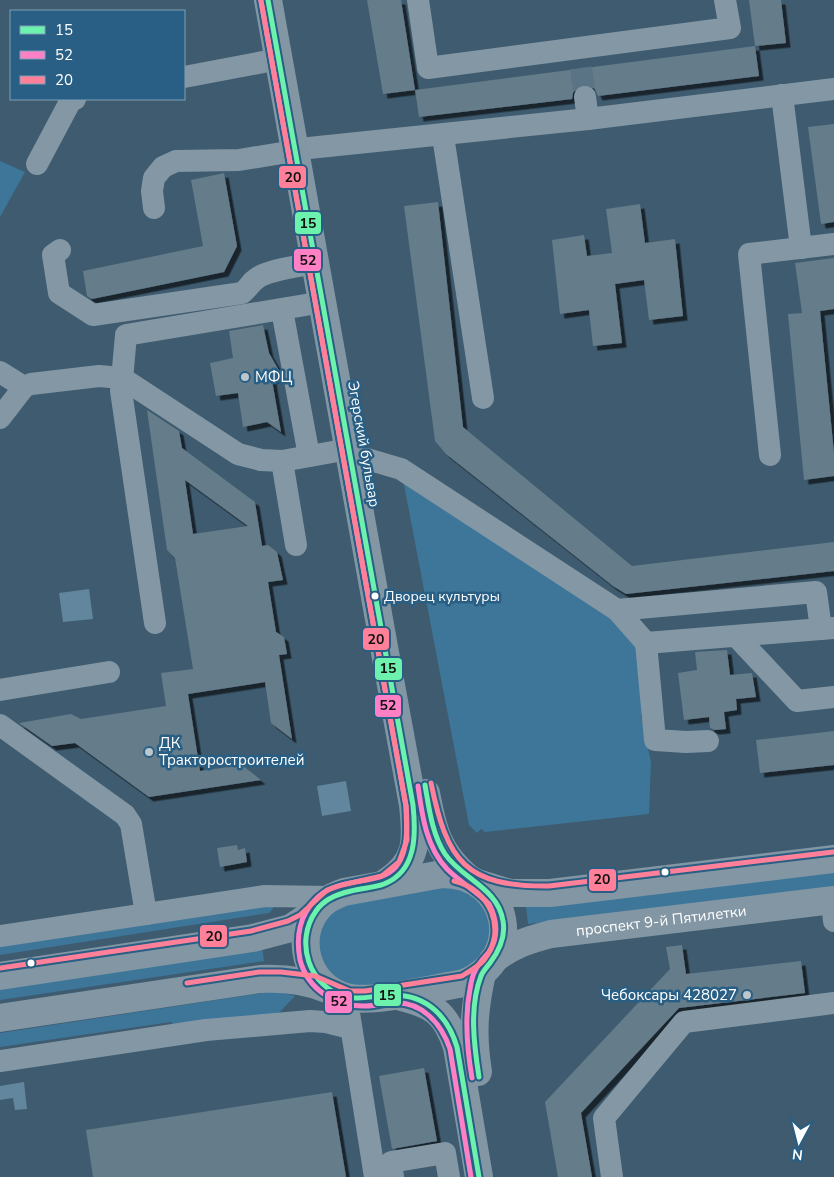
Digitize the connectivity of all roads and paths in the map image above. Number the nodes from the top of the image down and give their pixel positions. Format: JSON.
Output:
{"nodes":[{"id":1,"x":268,"y":0,"type":"edge"},
{"id":2,"x":284,"y":0,"type":"edge"},
{"id":3,"x":418,"y":0,"type":"edge"},
{"id":4,"x":725,"y":0,"type":"edge"},
{"id":5,"x":278,"y":59,"type":"junction"},
{"id":6,"x":185,"y":77,"type":"edge"},
{"id":7,"x":834,"y":89,"type":"edge"},
{"id":8,"x":782,"y":95,"type":"junction"},
{"id":9,"x":585,"y":97,"type":"tunnel mouth"},
{"id":10,"x":71,"y":100,"type":"edge"},
{"id":11,"x":588,"y":119,"type":"junction"},
{"id":12,"x":443,"y":136,"type":"junction"},
{"id":13,"x":302,"y":150,"type":"junction"},
{"id":14,"x":37,"y":164,"type":"dead end"},
{"id":15,"x":154,"y":208,"type":"dead end"},
{"id":16,"x":834,"y":244,"type":"edge"},
{"id":17,"x":801,"y":248,"type":"junction"},
{"id":18,"x":60,"y":250,"type":"dead end"},
{"id":19,"x":323,"y":261,"type":"junction"},
{"id":20,"x":330,"y":301,"type":"junction"},
{"id":21,"x":282,"y":310,"type":"junction"},
{"id":22,"x":0,"y":372,"type":"edge"},
{"id":23,"x":122,"y":378,"type":"junction"},
{"id":24,"x":24,"y":387,"type":"junction"},
{"id":25,"x":482,"y":398,"type":"dead end"},
{"id":26,"x":0,"y":418,"type":"edge"},
{"id":27,"x":358,"y":454,"type":"junction"},
{"id":28,"x":770,"y":455,"type":"dead end"},
{"id":29,"x":309,"y":456,"type":"junction"},
{"id":30,"x":282,"y":461,"type":"junction"},
{"id":31,"x":296,"y":545,"type":"dead end"},
{"id":32,"x":617,"y":610,"type":"junction"},
{"id":33,"x":155,"y":623,"type":"dead end"},
{"id":34,"x":828,"y":629,"type":"edge"},
{"id":35,"x":736,"y":637,"type":"junction"},
{"id":36,"x":646,"y":644,"type":"junction"},
{"id":37,"x":109,"y":672,"type":"dead end"},
{"id":38,"x":0,"y":690,"type":"edge"},
{"id":39,"x":834,"y":697,"type":"edge"},
{"id":40,"x":0,"y":725,"type":"edge"},
{"id":41,"x":708,"y":741,"type":"dead end"},
{"id":42,"x":834,"y":859,"type":"edge"},
{"id":43,"x":474,"y":880,"type":"junction"},
{"id":44,"x":385,"y":883,"type":"junction"},
{"id":45,"x":322,"y":904,"type":"junction"},
{"id":46,"x":833,"y":907,"type":"edge"},
{"id":47,"x":146,"y":914,"type":"junction"},
{"id":48,"x":0,"y":936,"type":"edge"},
{"id":49,"x":487,"y":967,"type":"junction"},
{"id":50,"x":0,"y":976,"type":"edge"},
{"id":51,"x":337,"y":993,"type":"junction"},
{"id":52,"x":394,"y":995,"type":"junction"},
{"id":53,"x":834,"y":1003,"type":"edge"},
{"id":54,"x":0,"y":1018,"type":"edge"},
{"id":55,"x":350,"y":1028,"type":"junction"},
{"id":56,"x":0,"y":1061,"type":"edge"},
{"id":57,"x":375,"y":1177,"type":"edge"},
{"id":58,"x":394,"y":1177,"type":"edge"},
{"id":59,"x":449,"y":1177,"type":"edge"},
{"id":60,"x":479,"y":1177,"type":"edge"},
{"id":61,"x":495,"y":1177,"type":"edge"},
{"id":62,"x":612,"y":1177,"type":"edge"}],
"edges":[{"from":1,"to":5,"type":"main road","name":"Эгерский бульвар"},
{"from":2,"to":13,"type":"main road","name":"Эгерский бульвар"},
{"from":3,"to":4,"type":"street"},
{"from":5,"to":6,"type":"street"},
{"from":5,"to":13,"type":"main road","name":"Эгерский бульвар"},
{"from":7,"to":8,"type":"street"},
{"from":8,"to":11,"type":"street"},
{"from":8,"to":17,"type":"street"},
{"from":9,"to":11,"type":"street"},
{"from":10,"to":14,"type":"street"},
{"from":11,"to":12,"type":"street"},
{"from":12,"to":13,"type":"street"},
{"from":12,"to":25,"type":"street"},
{"from":13,"to":15,"type":"street"},
{"from":13,"to":19,"type":"main road","name":"Эгерский бульвар"},
{"from":16,"to":17,"type":"street"},
{"from":17,"to":28,"type":"street"},
{"from":18,"to":19,"type":"street"},
{"from":19,"to":20,"type":"main road","name":"Эгерский бульвар"},
{"from":20,"to":21,"type":"street"},
{"from":20,"to":27,"type":"main road","name":"Эгерский бульвар"},
{"from":21,"to":23,"type":"street"},
{"from":21,"to":29,"type":"street"},
{"from":22,"to":24,"type":"street"},
{"from":23,"to":24,"type":"street"},
{"from":23,"to":30,"type":"street"},
{"from":23,"to":33,"type":"street"},
{"from":24,"to":26,"type":"street"},
{"from":27,"to":29,"type":"street"},
{"from":27,"to":32,"type":"street"},
{"from":27,"to":43,"type":"main road","name":"Эгерский бульвар"},
{"from":27,"to":44,"type":"main road","name":"Эгерский бульвар"},
{"from":29,"to":30,"type":"street"},
{"from":30,"to":31,"type":"street"},
{"from":32,"to":34,"type":"street"},
{"from":32,"to":36,"type":"street"},
{"from":34,"to":35,"type":"street"},
{"from":35,"to":36,"type":"street"},
{"from":35,"to":39,"type":"street"},
{"from":36,"to":41,"type":"street"},
{"from":37,"to":38,"type":"street"},
{"from":40,"to":47,"type":"street"},
{"from":42,"to":43,"type":"main road"},
{"from":43,"to":44,"type":"main road"},
{"from":43,"to":49,"type":"main road"},
{"from":44,"to":45,"type":"main road"},
{"from":45,"to":47,"type":"street"},
{"from":45,"to":50,"type":"main road"},
{"from":45,"to":51,"type":"main road"},
{"from":46,"to":49,"type":"main road","name":"проспект 9-й Пятилетки"},
{"from":47,"to":48,"type":"street"},
{"from":49,"to":52,"type":"main road"},
{"from":49,"to":61,"type":"main road"},
{"from":51,"to":52,"type":"main road"},
{"from":51,"to":54,"type":"main road"},
{"from":51,"to":55,"type":"street"},
{"from":52,"to":60,"type":"main road"},
{"from":53,"to":62,"type":"street"},
{"from":55,"to":56,"type":"street"},
{"from":55,"to":57,"type":"street"},
{"from":58,"to":59,"type":"street"}]}
